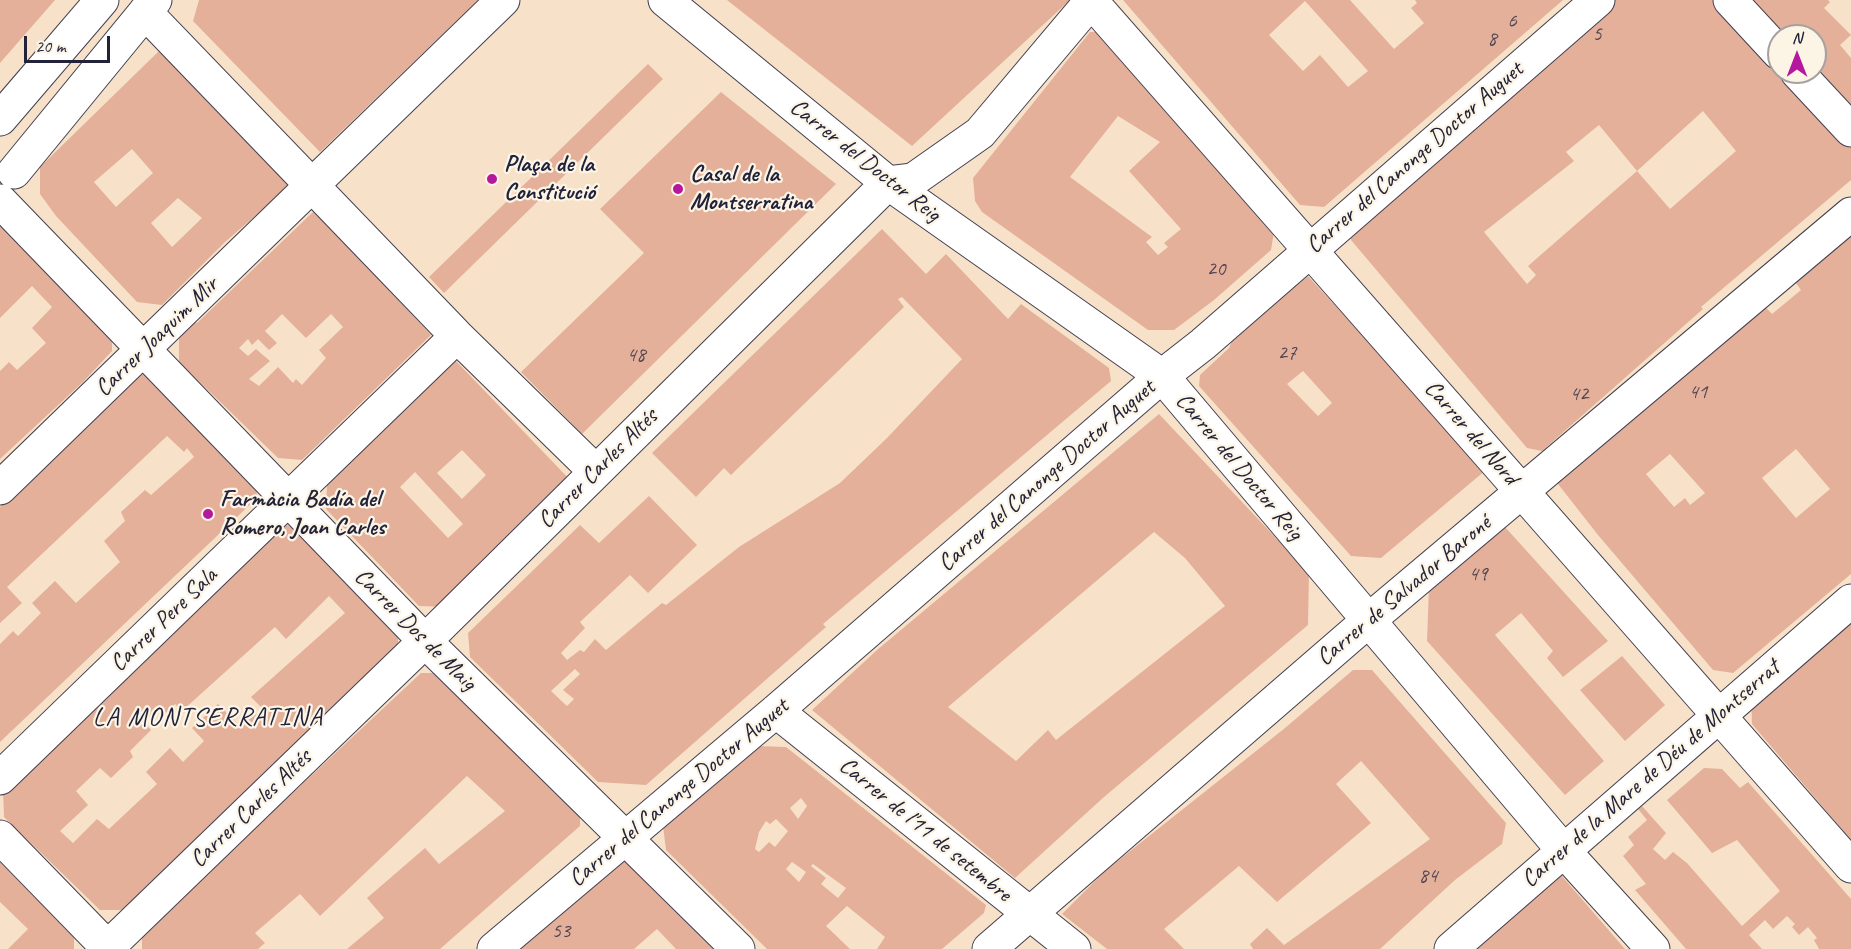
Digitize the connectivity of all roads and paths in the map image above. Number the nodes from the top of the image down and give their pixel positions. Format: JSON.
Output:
{"nodes":[{"id":1,"x":102,"y":0,"type":"edge"},
{"id":2,"x":503,"y":0,"type":"edge"},
{"id":3,"x":665,"y":0,"type":"edge"},
{"id":4,"x":1092,"y":0,"type":"edge"},
{"id":5,"x":1598,"y":0,"type":"edge"},
{"id":6,"x":1730,"y":0,"type":"edge"},
{"id":7,"x":150,"y":6,"type":"edge"},
{"id":8,"x":1767,"y":39,"type":"edge"},
{"id":9,"x":1808,"y":84,"type":"edge"},
{"id":10,"x":0,"y":119,"type":"edge"},
{"id":11,"x":1851,"y":130,"type":"edge"},
{"id":12,"x":3,"y":180,"type":"edge"},
{"id":13,"x":888,"y":183,"type":"junction"},
{"id":14,"x":314,"y":186,"type":"junction"},
{"id":15,"x":1851,"y":214,"type":"edge"},
{"id":16,"x":1310,"y":248,"type":"junction"},
{"id":17,"x":457,"y":336,"type":"junction"},
{"id":18,"x":145,"y":349,"type":"junction"},
{"id":19,"x":1162,"y":376,"type":"junction"},
{"id":20,"x":595,"y":471,"type":"junction"},
{"id":21,"x":0,"y":488,"type":"edge"},
{"id":22,"x":1522,"y":492,"type":"junction"},
{"id":23,"x":288,"y":501,"type":"junction"},
{"id":24,"x":1851,"y":601,"type":"edge"},
{"id":25,"x":1369,"y":620,"type":"junction"},
{"id":26,"x":425,"y":641,"type":"junction"},
{"id":27,"x":776,"y":711,"type":"junction"},
{"id":28,"x":1718,"y":714,"type":"junction"},
{"id":29,"x":0,"y":778,"type":"edge"},
{"id":30,"x":0,"y":837,"type":"edge"},
{"id":31,"x":624,"y":838,"type":"junction"},
{"id":32,"x":1563,"y":850,"type":"junction"},
{"id":33,"x":1851,"y":866,"type":"edge"},
{"id":34,"x":1029,"y":914,"type":"junction"},
{"id":35,"x":107,"y":948,"type":"edge"},
{"id":36,"x":494,"y":949,"type":"edge"},
{"id":37,"x":738,"y":949,"type":"edge"},
{"id":38,"x":989,"y":949,"type":"edge"},
{"id":39,"x":1074,"y":949,"type":"edge"},
{"id":40,"x":1451,"y":949,"type":"edge"},
{"id":41,"x":1653,"y":949,"type":"edge"}],
"edges":[{"from":1,"to":10,"type":"street"},
{"from":2,"to":14,"type":"street","name":"Carrer Joaquim Mir"},
{"from":3,"to":13,"type":"street","name":"Carrer del Doctor Reig"},
{"from":4,"to":13,"type":"street"},
{"from":4,"to":16,"type":"street","name":"Carrer del Nord"},
{"from":5,"to":16,"type":"street","name":"Carrer del Canonge Doctor Auguet"},
{"from":6,"to":8,"type":"street"},
{"from":7,"to":12,"type":"street"},
{"from":7,"to":14,"type":"street"},
{"from":9,"to":11,"type":"street"},
{"from":12,"to":18,"type":"street","name":"Carrer Dos de Maig"},
{"from":13,"to":19,"type":"street","name":"Carrer del Doctor Reig"},
{"from":13,"to":20,"type":"street","name":"Carrer Carles Altés"},
{"from":14,"to":17,"type":"street"},
{"from":14,"to":18,"type":"street","name":"Carrer Joaquim Mir"},
{"from":15,"to":22,"type":"street","name":"Carrer de Salvador Baroné"},
{"from":16,"to":19,"type":"street","name":"Carrer del Canonge Doctor Auguet"},
{"from":16,"to":22,"type":"street","name":"Carrer del Nord"},
{"from":17,"to":20,"type":"street"},
{"from":17,"to":23,"type":"street","name":"Carrer Pere Sala"},
{"from":18,"to":21,"type":"street","name":"Carrer Joaquim Mir"},
{"from":18,"to":23,"type":"street","name":"Carrer Dos de Maig"},
{"from":19,"to":25,"type":"street","name":"Carrer del Doctor Reig"},
{"from":19,"to":27,"type":"street","name":"Carrer del Canonge Doctor Auguet"},
{"from":20,"to":26,"type":"street","name":"Carrer Carles Altés"},
{"from":22,"to":25,"type":"street","name":"Carrer de Salvador Baroné"},
{"from":22,"to":28,"type":"street","name":"Carrer del Nord"},
{"from":23,"to":26,"type":"street","name":"Carrer Dos de Maig"},
{"from":23,"to":29,"type":"street","name":"Carrer Pere Sala"},
{"from":24,"to":28,"type":"street","name":"Carrer de la Mare de Déu de Montserrat"},
{"from":25,"to":32,"type":"street","name":"Carrer del Doctor Reig"},
{"from":25,"to":34,"type":"street","name":"Carrer de Salvador Baroné"},
{"from":26,"to":31,"type":"street","name":"Carrer Dos de Maig"},
{"from":26,"to":35,"type":"street","name":"Carrer Carles Altés"},
{"from":27,"to":31,"type":"street","name":"Carrer del Canonge Doctor Auguet"},
{"from":27,"to":34,"type":"street","name":"Carrer de l'11 de setembre"},
{"from":28,"to":32,"type":"street","name":"Carrer de la Mare de Déu de Montserrat"},
{"from":28,"to":33,"type":"street","name":"Carrer del Nord"},
{"from":30,"to":35,"type":"street"},
{"from":31,"to":36,"type":"street","name":"Carrer del Canonge Doctor Auguet"},
{"from":31,"to":37,"type":"street","name":"Carrer Dos de Maig"},
{"from":32,"to":40,"type":"street","name":"Carrer de la Mare de Déu de Montserrat"},
{"from":32,"to":41,"type":"street","name":"Carrer del Doctor Reig"},
{"from":34,"to":38,"type":"street","name":"Carrer de Salvador Baroné"},
{"from":34,"to":39,"type":"street","name":"Carrer de l'11 de setembre"}]}
